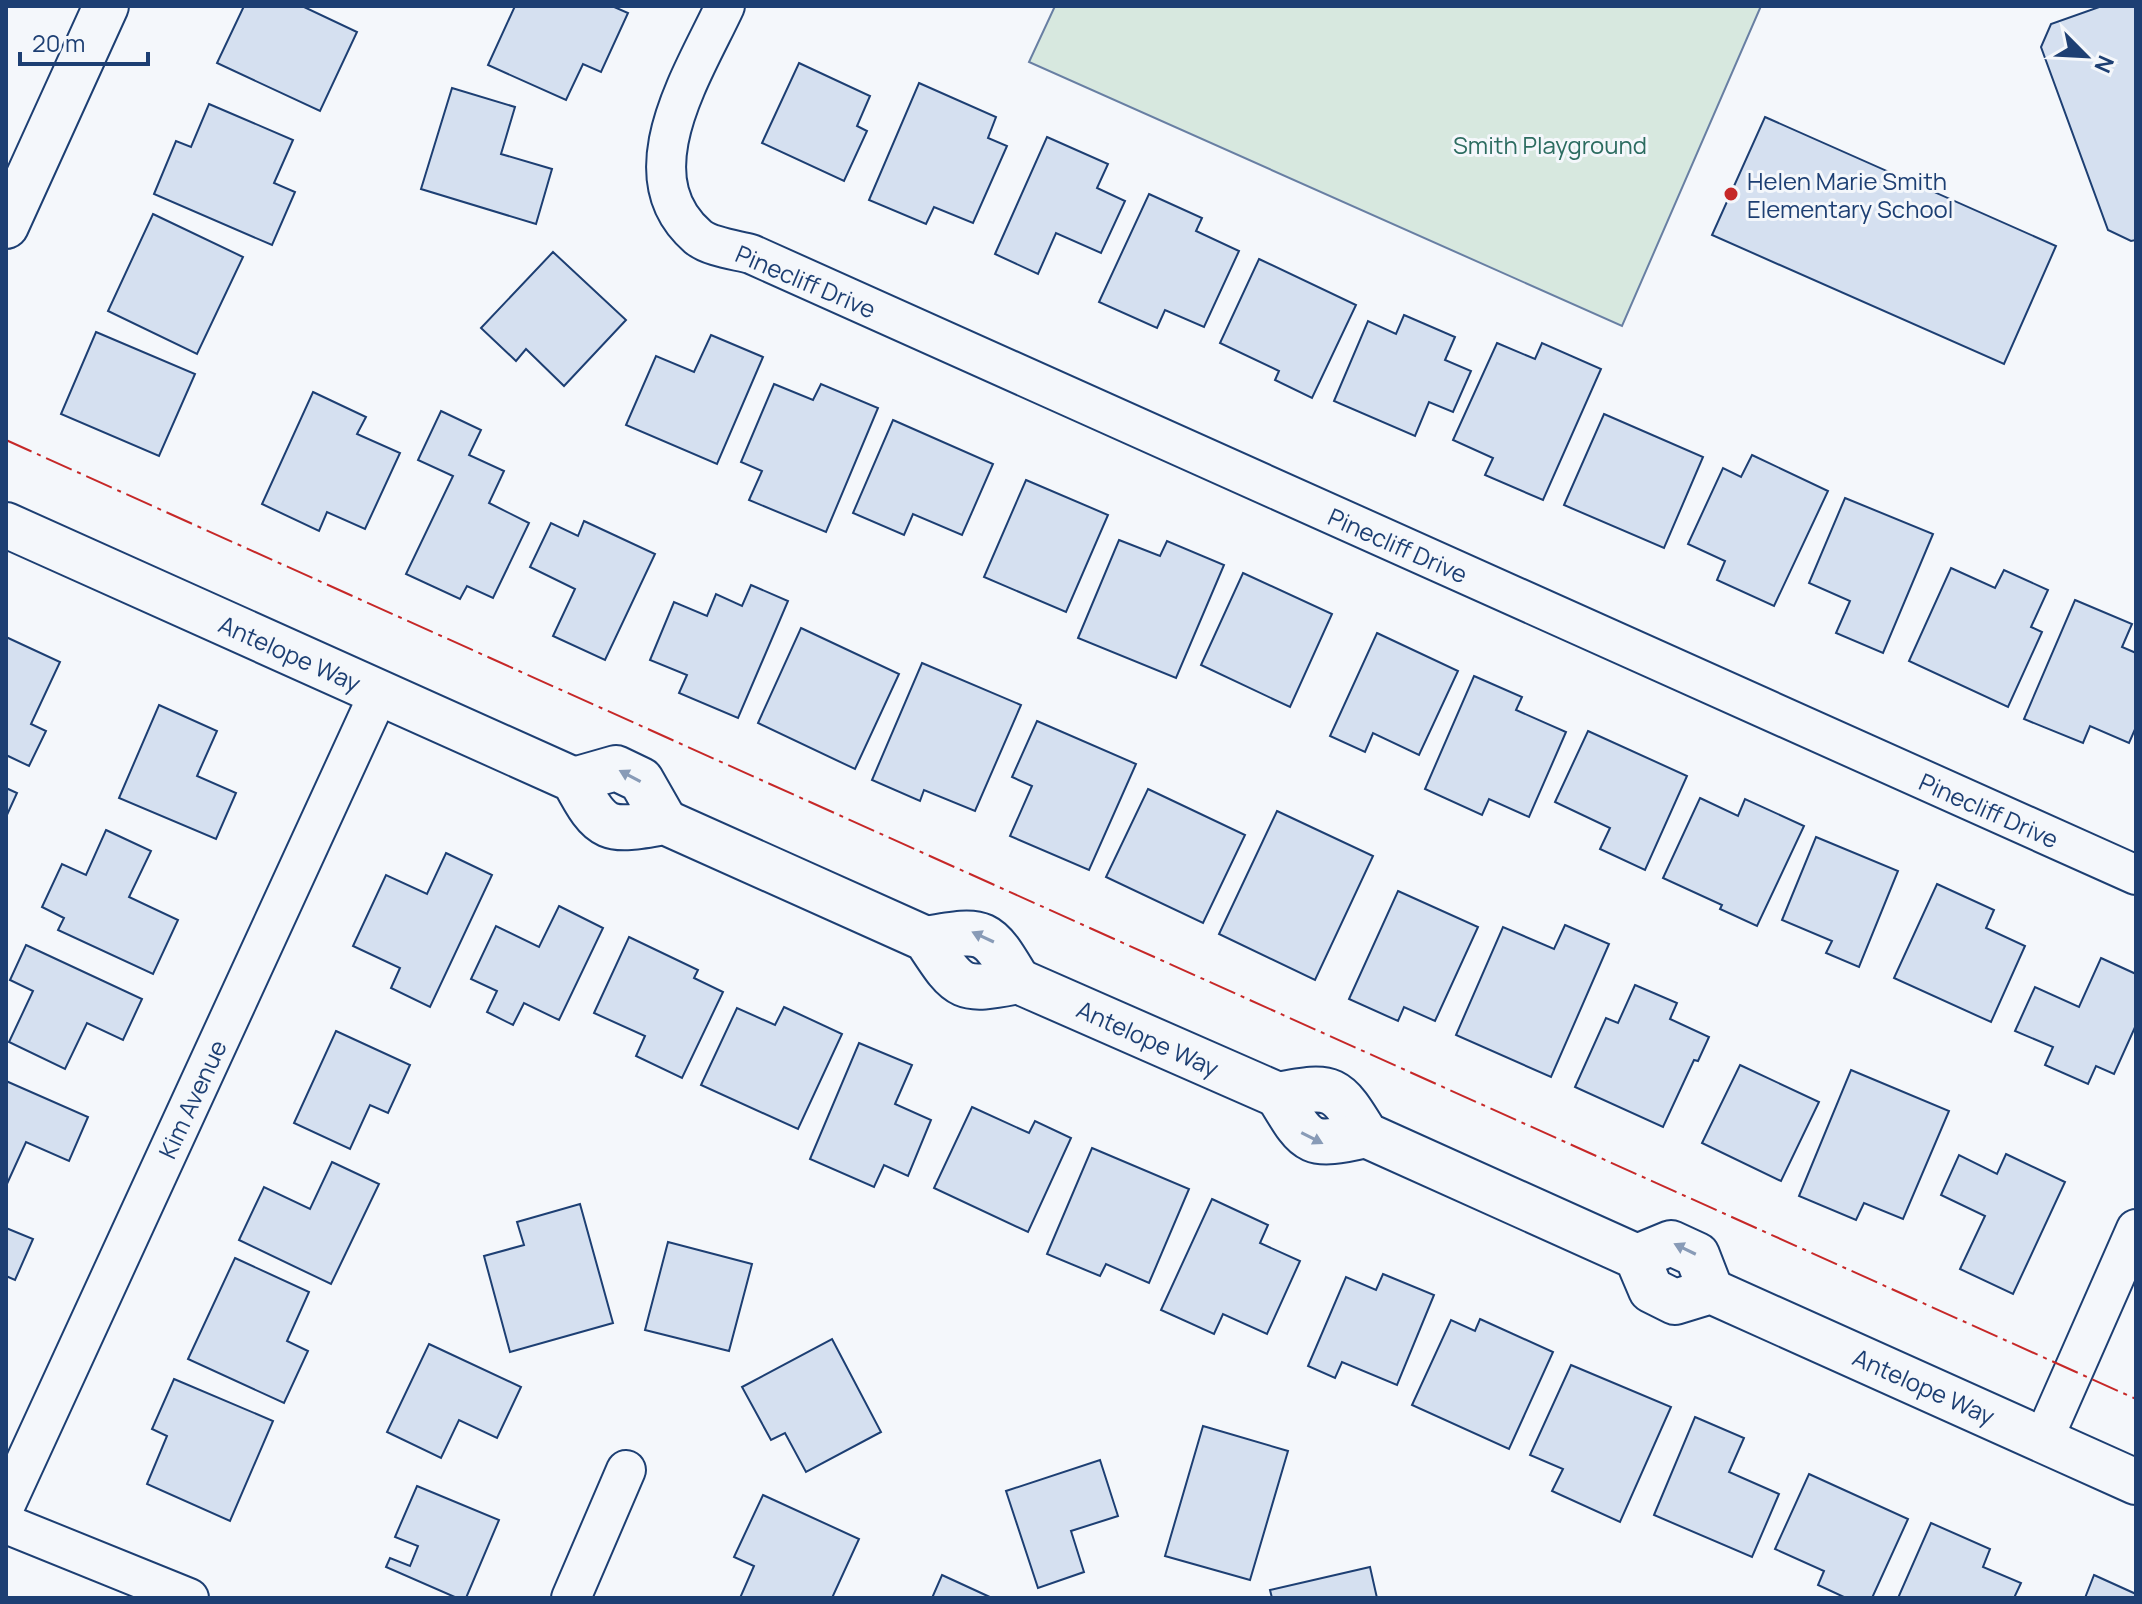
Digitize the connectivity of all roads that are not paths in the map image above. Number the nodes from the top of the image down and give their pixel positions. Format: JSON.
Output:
{"nodes":[{"id":1,"x":106,"y":6,"type":"edge"},
{"id":2,"x":725,"y":6,"type":"edge"},
{"id":3,"x":6,"y":226,"type":"edge"},
{"id":4,"x":6,"y":525,"type":"edge"},
{"id":5,"x":379,"y":693,"type":"junction"},
{"id":6,"x":2136,"y":875,"type":"edge"},
{"id":7,"x":2136,"y":1229,"type":"edge"},
{"id":8,"x":2043,"y":1440,"type":"junction"},
{"id":9,"x":626,"y":1470,"type":"dead end"},
{"id":10,"x":2136,"y":1482,"type":"edge"},
{"id":11,"x":6,"y":1504,"type":"edge"},
{"id":12,"x":6,"y":1524,"type":"edge"},
{"id":13,"x":189,"y":1598,"type":"edge"},
{"id":14,"x":571,"y":1598,"type":"edge"}],
"edges":[{"from":1,"to":3,"type":"street"},
{"from":2,"to":6,"type":"street","name":"Pinecliff Drive"},
{"from":4,"to":5,"type":"street","name":"Antelope Way"},
{"from":5,"to":8,"type":"street","name":"Antelope Way"},
{"from":5,"to":11,"type":"street","name":"Kim Avenue"},
{"from":7,"to":8,"type":"street"},
{"from":8,"to":10,"type":"street","name":"Antelope Way"},
{"from":9,"to":14,"type":"street"},
{"from":12,"to":13,"type":"street"}]}
